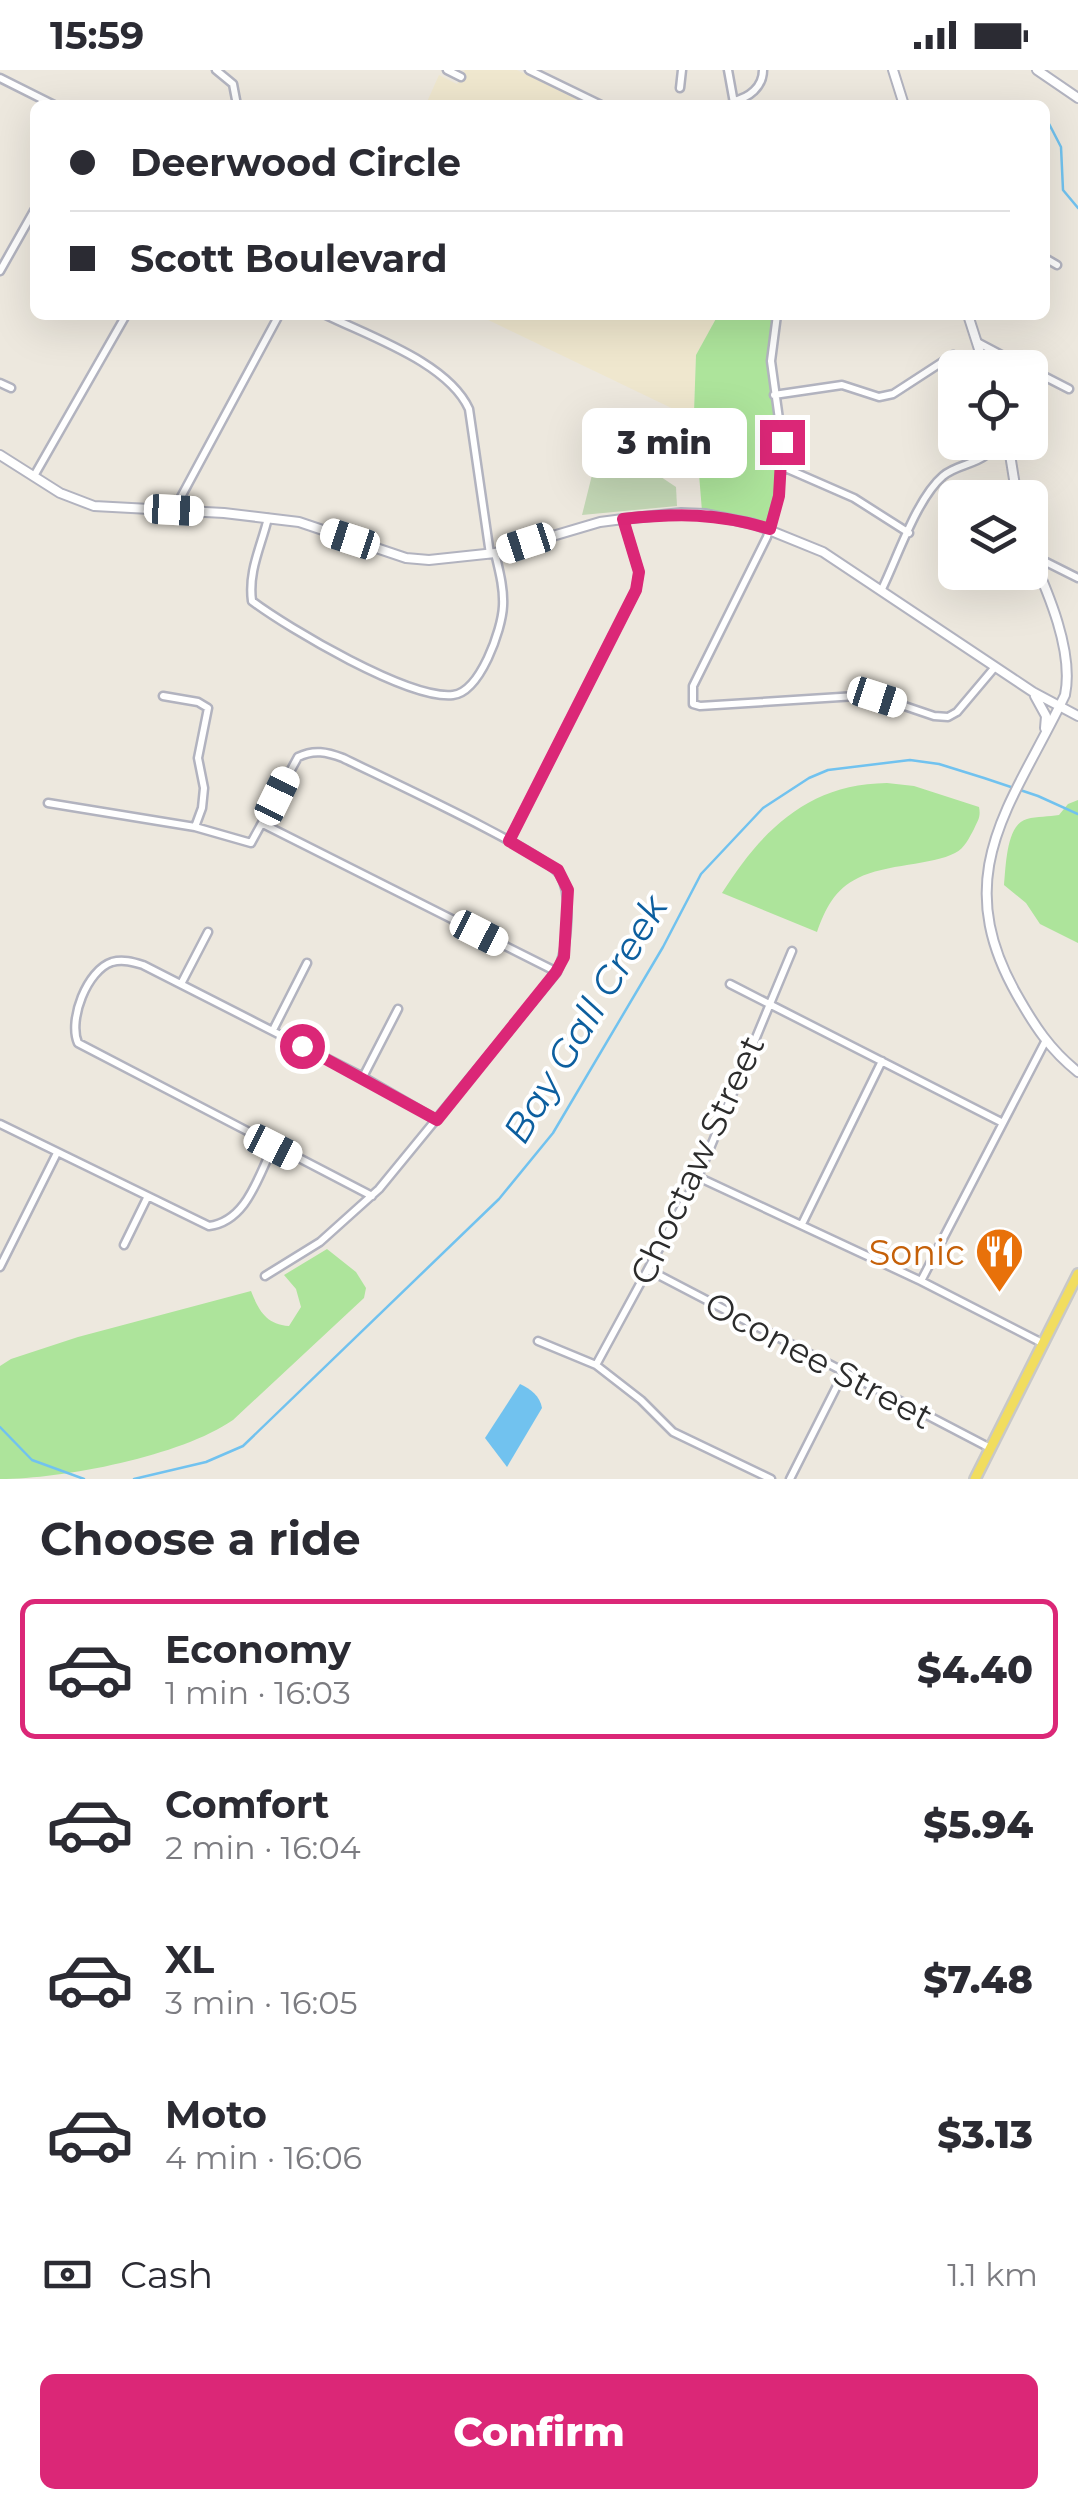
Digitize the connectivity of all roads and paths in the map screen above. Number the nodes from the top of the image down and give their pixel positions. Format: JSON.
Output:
{"nodes":[{"id":1,"x":216,"y":70,"type":"edge"},
{"id":2,"x":448,"y":70,"type":"edge"},
{"id":3,"x":529,"y":70,"type":"edge"},
{"id":4,"x":682,"y":70,"type":"edge"},
{"id":5,"x":728,"y":70,"type":"edge"},
{"id":6,"x":763,"y":70,"type":"edge"},
{"id":7,"x":893,"y":70,"type":"edge"},
{"id":8,"x":1037,"y":70,"type":"edge"},
{"id":9,"x":461,"y":77,"type":"dead end"},
{"id":10,"x":0,"y":78,"type":"edge"},
{"id":11,"x":680,"y":88,"type":"dead end"},
{"id":12,"x":1078,"y":98,"type":"edge"},
{"id":13,"x":44,"y":100,"type":"edge"},
{"id":14,"x":236,"y":100,"type":"edge"},
{"id":15,"x":591,"y":100,"type":"edge"},
{"id":16,"x":733,"y":100,"type":"edge"},
{"id":17,"x":740,"y":100,"type":"edge"},
{"id":18,"x":902,"y":100,"type":"edge"},
{"id":19,"x":30,"y":218,"type":"edge"},
{"id":20,"x":1050,"y":261,"type":"edge"},
{"id":21,"x":1057,"y":265,"type":"dead end"},
{"id":22,"x":0,"y":272,"type":"edge"},
{"id":23,"x":123,"y":320,"type":"edge"},
{"id":24,"x":276,"y":320,"type":"edge"},
{"id":25,"x":336,"y":320,"type":"edge"},
{"id":26,"x":776,"y":320,"type":"edge"},
{"id":27,"x":970,"y":320,"type":"edge"},
{"id":28,"x":977,"y":342,"type":"junction"},
{"id":29,"x":980,"y":350,"type":"edge"},
{"id":30,"x":993,"y":350,"type":"edge"},
{"id":31,"x":938,"y":364,"type":"edge"},
{"id":32,"x":1048,"y":378,"type":"edge"},
{"id":33,"x":0,"y":383,"type":"edge"},
{"id":34,"x":11,"y":388,"type":"dead end"},
{"id":35,"x":1069,"y":389,"type":"dead end"},
{"id":36,"x":774,"y":395,"type":"junction"},
{"id":37,"x":0,"y":456,"type":"edge"},
{"id":38,"x":976,"y":460,"type":"edge"},
{"id":39,"x":783,"y":467,"type":"junction"},
{"id":40,"x":34,"y":476,"type":"junction"},
{"id":41,"x":174,"y":510,"type":"junction"},
{"id":42,"x":268,"y":518,"type":"junction"},
{"id":43,"x":623,"y":519,"type":"junction"},
{"id":44,"x":770,"y":529,"type":"junction"},
{"id":45,"x":909,"y":533,"type":"junction"},
{"id":46,"x":493,"y":553,"type":"junction"},
{"id":47,"x":1048,"y":563,"type":"edge"},
{"id":48,"x":1078,"y":578,"type":"edge"},
{"id":49,"x":882,"y":588,"type":"junction"},
{"id":50,"x":1043,"y":590,"type":"edge"},
{"id":51,"x":994,"y":667,"type":"junction"},
{"id":52,"x":1033,"y":692,"type":"junction"},
{"id":53,"x":163,"y":696,"type":"dead end"},
{"id":54,"x":1059,"y":708,"type":"junction"},
{"id":55,"x":1078,"y":716,"type":"edge"},
{"id":56,"x":1042,"y":740,"type":"junction"},
{"id":57,"x":48,"y":803,"type":"dead end"},
{"id":58,"x":263,"y":824,"type":"junction"},
{"id":59,"x":195,"y":827,"type":"junction"},
{"id":60,"x":509,"y":841,"type":"junction"},
{"id":61,"x":208,"y":932,"type":"dead end"},
{"id":62,"x":792,"y":951,"type":"dead end"},
{"id":63,"x":307,"y":963,"type":"dead end"},
{"id":64,"x":556,"y":972,"type":"junction"},
{"id":65,"x":182,"y":984,"type":"junction"},
{"id":66,"x":730,"y":984,"type":"dead end"},
{"id":67,"x":768,"y":1006,"type":"junction"},
{"id":68,"x":398,"y":1008,"type":"dead end"},
{"id":69,"x":272,"y":1030,"type":"junction"},
{"id":70,"x":1045,"y":1042,"type":"junction"},
{"id":71,"x":882,"y":1061,"type":"junction"},
{"id":72,"x":1078,"y":1072,"type":"edge"},
{"id":73,"x":362,"y":1077,"type":"junction"},
{"id":74,"x":437,"y":1120,"type":"junction"},
{"id":75,"x":1001,"y":1122,"type":"junction"},
{"id":76,"x":0,"y":1124,"type":"edge"},
{"id":77,"x":273,"y":1147,"type":"junction"},
{"id":78,"x":57,"y":1153,"type":"junction"},
{"id":79,"x":698,"y":1177,"type":"junction"},
{"id":80,"x":372,"y":1196,"type":"junction"},
{"id":81,"x":147,"y":1198,"type":"junction"},
{"id":82,"x":802,"y":1224,"type":"junction"},
{"id":83,"x":124,"y":1245,"type":"dead end"},
{"id":84,"x":0,"y":1267,"type":"edge"},
{"id":85,"x":649,"y":1270,"type":"junction"},
{"id":86,"x":1078,"y":1274,"type":"edge"},
{"id":87,"x":265,"y":1276,"type":"dead end"},
{"id":88,"x":921,"y":1281,"type":"junction"},
{"id":89,"x":538,"y":1342,"type":"dead end"},
{"id":90,"x":1044,"y":1344,"type":"junction"},
{"id":91,"x":596,"y":1365,"type":"junction"},
{"id":92,"x":843,"y":1374,"type":"junction"},
{"id":93,"x":990,"y":1448,"type":"junction"},
{"id":94,"x":771,"y":1479,"type":"edge"},
{"id":95,"x":790,"y":1479,"type":"edge"},
{"id":96,"x":974,"y":1479,"type":"edge"}],
"edges":[{"from":1,"to":14,"type":"street"},
{"from":2,"to":9,"type":"street"},
{"from":3,"to":15,"type":"street"},
{"from":4,"to":11,"type":"street"},
{"from":5,"to":16,"type":"street"},
{"from":6,"to":17,"type":"street"},
{"from":7,"to":18,"type":"street"},
{"from":8,"to":12,"type":"street"},
{"from":10,"to":13,"type":"street"},
{"from":19,"to":22,"type":"street"},
{"from":20,"to":21,"type":"street"},
{"from":23,"to":40,"type":"street"},
{"from":24,"to":41,"type":"street"},
{"from":25,"to":46,"type":"street"},
{"from":26,"to":36,"type":"street"},
{"from":27,"to":28,"type":"street"},
{"from":28,"to":29,"type":"street"},
{"from":28,"to":30,"type":"street"},
{"from":31,"to":36,"type":"street"},
{"from":32,"to":35,"type":"street"},
{"from":33,"to":34,"type":"street"},
{"from":36,"to":39,"type":"street"},
{"from":37,"to":40,"type":"street"},
{"from":38,"to":45,"type":"street"},
{"from":39,"to":44,"type":"street"},
{"from":39,"to":45,"type":"street"},
{"from":40,"to":41,"type":"street"},
{"from":41,"to":42,"type":"street"},
{"from":42,"to":46,"type":"street"},
{"from":42,"to":46,"type":"street"},
{"from":43,"to":44,"type":"street"},
{"from":43,"to":46,"type":"street"},
{"from":43,"to":60,"type":"street"},
{"from":44,"to":49,"type":"street"},
{"from":44,"to":51,"type":"street"},
{"from":45,"to":49,"type":"street"},
{"from":47,"to":48,"type":"street"},
{"from":49,"to":51,"type":"street"},
{"from":50,"to":54,"type":"street"},
{"from":51,"to":52,"type":"street"},
{"from":52,"to":54,"type":"street"},
{"from":52,"to":56,"type":"street"},
{"from":53,"to":59,"type":"street"},
{"from":54,"to":55,"type":"street"},
{"from":54,"to":56,"type":"street"},
{"from":56,"to":70,"type":"street"},
{"from":57,"to":59,"type":"street"},
{"from":58,"to":59,"type":"street"},
{"from":58,"to":60,"type":"street"},
{"from":58,"to":64,"type":"street"},
{"from":60,"to":64,"type":"street"},
{"from":61,"to":65,"type":"street"},
{"from":62,"to":67,"type":"street","name":"Choctaw Street"},
{"from":63,"to":69,"type":"street"},
{"from":64,"to":74,"type":"street"},
{"from":65,"to":69,"type":"street"},
{"from":65,"to":77,"type":"street"},
{"from":66,"to":67,"type":"street"},
{"from":67,"to":71,"type":"street"},
{"from":67,"to":79,"type":"street","name":"Choctaw Street"},
{"from":68,"to":73,"type":"street"},
{"from":69,"to":73,"type":"street"},
{"from":70,"to":72,"type":"street"},
{"from":70,"to":75,"type":"street"},
{"from":71,"to":75,"type":"street"},
{"from":71,"to":82,"type":"street"},
{"from":73,"to":74,"type":"street"},
{"from":74,"to":80,"type":"street"},
{"from":75,"to":88,"type":"street"},
{"from":76,"to":78,"type":"street"},
{"from":77,"to":80,"type":"street"},
{"from":77,"to":81,"type":"street"},
{"from":78,"to":81,"type":"street"},
{"from":78,"to":84,"type":"street"},
{"from":79,"to":82,"type":"street"},
{"from":79,"to":85,"type":"street","name":"Choctaw Street"},
{"from":80,"to":87,"type":"street"},
{"from":81,"to":83,"type":"street"},
{"from":82,"to":88,"type":"street"},
{"from":85,"to":91,"type":"street","name":"Choctaw Street"},
{"from":85,"to":92,"type":"street","name":"Oconee Street"},
{"from":86,"to":90,"type":"main road"},
{"from":88,"to":90,"type":"street"},
{"from":89,"to":91,"type":"street"},
{"from":90,"to":93,"type":"main road"},
{"from":91,"to":94,"type":"street"},
{"from":92,"to":93,"type":"street","name":"Oconee Street"},
{"from":92,"to":95,"type":"street"},
{"from":93,"to":96,"type":"main road"}]}
